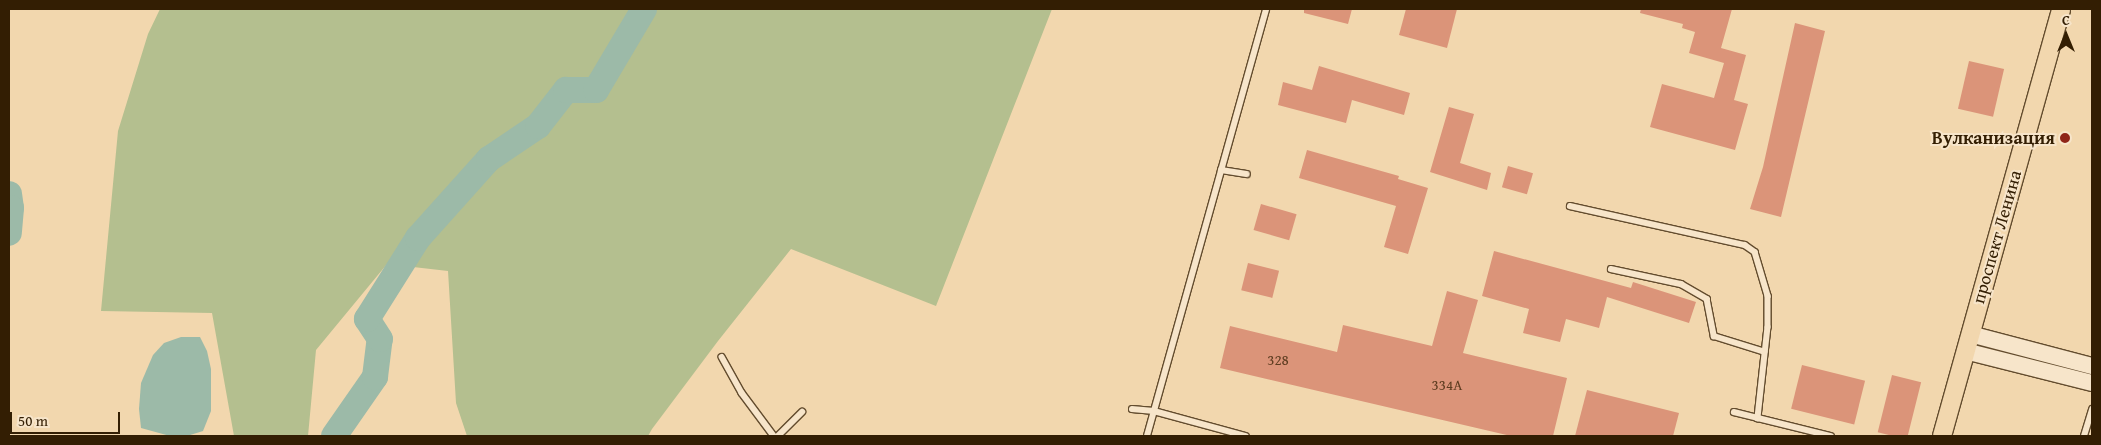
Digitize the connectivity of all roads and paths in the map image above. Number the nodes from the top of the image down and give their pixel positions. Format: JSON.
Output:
{"nodes":[{"id":1,"x":1266,"y":9,"type":"edge"},
{"id":2,"x":2061,"y":9,"type":"edge"},
{"id":3,"x":1222,"y":170,"type":"junction"},
{"id":4,"x":1247,"y":174,"type":"dead end"},
{"id":5,"x":1570,"y":206,"type":"dead end"},
{"id":6,"x":1612,"y":269,"type":"dead end"},
{"id":7,"x":1970,"y":334,"type":"junction"},
{"id":8,"x":1965,"y":351,"type":"junction"},
{"id":9,"x":1765,"y":352,"type":"junction"},
{"id":10,"x":722,"y":357,"type":"dead end"},
{"id":11,"x":2092,"y":366,"type":"edge"},
{"id":12,"x":2092,"y":383,"type":"edge"},
{"id":13,"x":1132,"y":409,"type":"dead end"},
{"id":14,"x":2092,"y":409,"type":"edge"},
{"id":15,"x":1154,"y":411,"type":"junction"},
{"id":16,"x":802,"y":412,"type":"dead end"},
{"id":17,"x":1734,"y":412,"type":"dead end"},
{"id":18,"x":1758,"y":418,"type":"junction"},
{"id":19,"x":774,"y":436,"type":"edge"},
{"id":20,"x":778,"y":436,"type":"edge"},
{"id":21,"x":1147,"y":436,"type":"edge"},
{"id":22,"x":1246,"y":436,"type":"edge"},
{"id":23,"x":1831,"y":436,"type":"edge"},
{"id":24,"x":1942,"y":436,"type":"edge"},
{"id":25,"x":2084,"y":436,"type":"edge"}],
"edges":[{"from":1,"to":3,"type":"lane"},
{"from":2,"to":7,"type":"main road","name":"проспект Ленина"},
{"from":3,"to":4,"type":"lane"},
{"from":3,"to":15,"type":"lane"},
{"from":5,"to":9,"type":"lane"},
{"from":6,"to":9,"type":"lane"},
{"from":7,"to":8,"type":"main road","name":"проспект Ленина"},
{"from":7,"to":11,"type":"main road"},
{"from":8,"to":12,"type":"main road"},
{"from":8,"to":24,"type":"main road","name":"проспект Ленина"},
{"from":9,"to":18,"type":"lane"},
{"from":10,"to":19,"type":"lane"},
{"from":13,"to":15,"type":"lane"},
{"from":14,"to":25,"type":"lane"},
{"from":15,"to":21,"type":"lane"},
{"from":15,"to":22,"type":"lane"},
{"from":16,"to":20,"type":"lane"},
{"from":17,"to":18,"type":"lane"},
{"from":18,"to":23,"type":"lane"}]}
